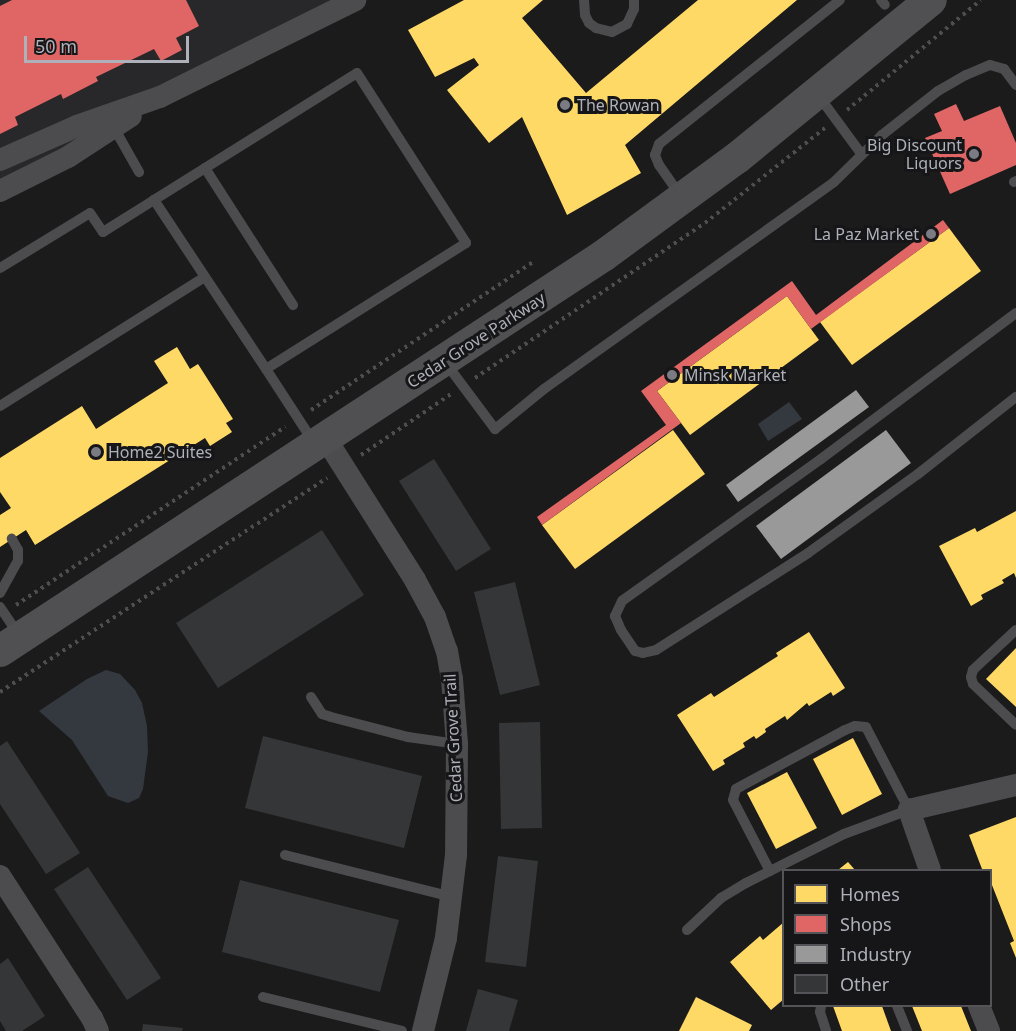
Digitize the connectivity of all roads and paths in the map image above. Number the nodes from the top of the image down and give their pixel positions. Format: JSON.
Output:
{"nodes":[{"id":1,"x":355,"y":0,"type":"edge"},
{"id":2,"x":584,"y":0,"type":"edge"},
{"id":3,"x":634,"y":0,"type":"edge"},
{"id":4,"x":840,"y":0,"type":"edge"},
{"id":5,"x":931,"y":0,"type":"edge"},
{"id":6,"x":1016,"y":85,"type":"edge"},
{"id":7,"x":816,"y":93,"type":"junction"},
{"id":8,"x":111,"y":121,"type":"junction"},
{"id":9,"x":862,"y":155,"type":"junction"},
{"id":10,"x":0,"y":160,"type":"edge"},
{"id":11,"x":205,"y":168,"type":"junction"},
{"id":12,"x":139,"y":172,"type":"dead end"},
{"id":13,"x":0,"y":191,"type":"edge"},
{"id":14,"x":682,"y":199,"type":"junction"},
{"id":15,"x":154,"y":200,"type":"junction"},
{"id":16,"x":533,"y":262,"type":"dead end"},
{"id":17,"x":0,"y":268,"type":"edge"},
{"id":18,"x":205,"y":277,"type":"junction"},
{"id":19,"x":293,"y":305,"type":"dead end"},
{"id":20,"x":1016,"y":313,"type":"edge"},
{"id":21,"x":445,"y":361,"type":"junction"},
{"id":22,"x":266,"y":369,"type":"junction"},
{"id":23,"x":1016,"y":397,"type":"edge"},
{"id":24,"x":0,"y":406,"type":"edge"},
{"id":25,"x":299,"y":418,"type":"junction"},
{"id":26,"x":321,"y":443,"type":"junction"},
{"id":27,"x":12,"y":539,"type":"dead end"},
{"id":28,"x":0,"y":593,"type":"edge"},
{"id":29,"x":6,"y":627,"type":"edge"},
{"id":30,"x":1016,"y":630,"type":"edge"},
{"id":31,"x":311,"y":697,"type":"dead end"},
{"id":32,"x":1016,"y":725,"type":"edge"},
{"id":33,"x":457,"y":744,"type":"junction"},
{"id":34,"x":1016,"y":785,"type":"edge"},
{"id":35,"x":909,"y":810,"type":"junction"},
{"id":36,"x":285,"y":855,"type":"dead end"},
{"id":37,"x":930,"y":869,"type":"edge"},
{"id":38,"x":770,"y":871,"type":"junction"},
{"id":39,"x":0,"y":876,"type":"edge"},
{"id":40,"x":453,"y":897,"type":"junction"},
{"id":41,"x":687,"y":930,"type":"dead end"},
{"id":42,"x":264,"y":997,"type":"dead end"},
{"id":43,"x":821,"y":1007,"type":"edge"},
{"id":44,"x":898,"y":1007,"type":"edge"},
{"id":45,"x":981,"y":1007,"type":"edge"},
{"id":46,"x":98,"y":1031,"type":"edge"},
{"id":47,"x":402,"y":1031,"type":"edge"},
{"id":48,"x":423,"y":1031,"type":"edge"},
{"id":49,"x":826,"y":1031,"type":"edge"},
{"id":50,"x":906,"y":1031,"type":"edge"},
{"id":51,"x":989,"y":1031,"type":"edge"}],
"edges":[{"from":1,"to":8,"type":"street"},
{"from":2,"to":3,"type":"lane"},
{"from":4,"to":14,"type":"lane"},
{"from":5,"to":7,"type":"street","name":"Cedar Grove Parkway"},
{"from":6,"to":9,"type":"lane"},
{"from":7,"to":9,"type":"lane"},
{"from":7,"to":14,"type":"street","name":"Cedar Grove Parkway"},
{"from":8,"to":10,"type":"street"},
{"from":8,"to":12,"type":"lane"},
{"from":8,"to":13,"type":"street"},
{"from":9,"to":21,"type":"lane"},
{"from":11,"to":15,"type":"lane"},
{"from":11,"to":19,"type":"lane"},
{"from":11,"to":22,"type":"lane"},
{"from":14,"to":21,"type":"street","name":"Cedar Grove Parkway"},
{"from":15,"to":17,"type":"lane"},
{"from":15,"to":18,"type":"lane"},
{"from":16,"to":25,"type":"path"},
{"from":18,"to":22,"type":"lane"},
{"from":18,"to":24,"type":"lane"},
{"from":20,"to":23,"type":"lane"},
{"from":21,"to":26,"type":"street","name":"Cedar Grove Parkway"},
{"from":22,"to":25,"type":"lane"},
{"from":25,"to":26,"type":"lane"},
{"from":25,"to":29,"type":"path"},
{"from":26,"to":29,"type":"street","name":"Cedar Grove Parkway"},
{"from":26,"to":33,"type":"street","name":"Cedar Grove Trail"},
{"from":27,"to":28,"type":"lane"},
{"from":30,"to":32,"type":"lane"},
{"from":31,"to":33,"type":"lane"},
{"from":33,"to":40,"type":"street","name":"Cedar Grove Trail"},
{"from":34,"to":35,"type":"street"},
{"from":35,"to":37,"type":"street"},
{"from":35,"to":38,"type":"lane"},
{"from":35,"to":38,"type":"lane"},
{"from":36,"to":40,"type":"lane"},
{"from":38,"to":41,"type":"lane"},
{"from":39,"to":46,"type":"street"},
{"from":40,"to":48,"type":"street","name":"Cedar Grove Trail"},
{"from":42,"to":47,"type":"lane"},
{"from":43,"to":49,"type":"lane"},
{"from":44,"to":50,"type":"lane"},
{"from":45,"to":51,"type":"street"}]}
